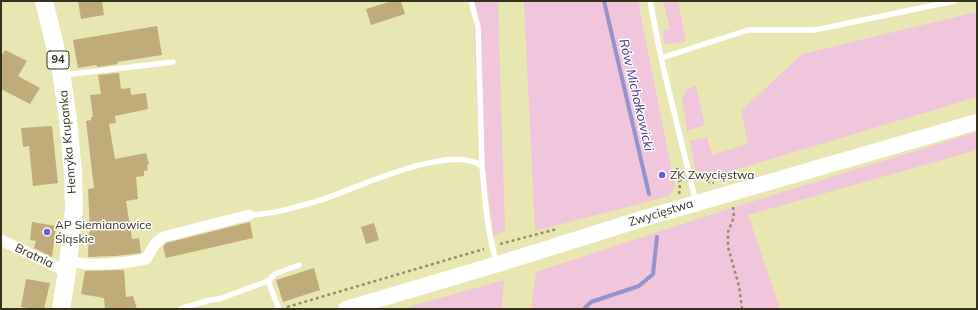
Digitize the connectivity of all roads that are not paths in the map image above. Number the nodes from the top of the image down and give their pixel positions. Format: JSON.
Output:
{"nodes":[{"id":1,"x":44,"y":1,"type":"edge"},
{"id":2,"x":471,"y":1,"type":"edge"},
{"id":3,"x":650,"y":1,"type":"edge"},
{"id":4,"x":954,"y":1,"type":"edge"},
{"id":5,"x":661,"y":58,"type":"junction"},
{"id":6,"x":173,"y":62,"type":"dead end"},
{"id":7,"x":62,"y":75,"type":"junction"},
{"id":8,"x":977,"y":122,"type":"edge"},
{"id":9,"x":482,"y":166,"type":"junction"},
{"id":10,"x":696,"y":203,"type":"junction"},
{"id":11,"x":249,"y":215,"type":"joint"},
{"id":12,"x":1,"y":240,"type":"edge"},
{"id":13,"x":498,"y":264,"type":"junction"},
{"id":14,"x":299,"y":265,"type":"dead end"},
{"id":15,"x":68,"y":267,"type":"junction"},
{"id":16,"x":268,"y":281,"type":"junction"},
{"id":17,"x":62,"y":309,"type":"edge"},
{"id":18,"x":180,"y":309,"type":"edge"},
{"id":19,"x":279,"y":309,"type":"edge"},
{"id":20,"x":346,"y":309,"type":"edge"}],
"edges":[{"from":1,"to":7,"type":"main road","name":"Henryka Krupanka","number":"94"},
{"from":2,"to":9,"type":"lane"},
{"from":3,"to":5,"type":"lane"},
{"from":4,"to":5,"type":"lane"},
{"from":5,"to":10,"type":"lane"},
{"from":6,"to":7,"type":"lane"},
{"from":7,"to":15,"type":"main road","name":"Henryka Krupanka","number":"94"},
{"from":8,"to":10,"type":"main road","name":"Zwycięstwa"},
{"from":9,"to":11,"type":"lane"},
{"from":9,"to":13,"type":"lane"},
{"from":10,"to":13,"type":"main road","name":"Zwycięstwa"},
{"from":11,"to":15,"type":"street","name":"Bratnia"},
{"from":12,"to":15,"type":"street","name":"Bratnia"},
{"from":13,"to":20,"type":"main road","name":"Zwycięstwa"},
{"from":14,"to":16,"type":"lane"},
{"from":15,"to":17,"type":"main road","name":"Henryka Krupanka","number":"94"},
{"from":16,"to":18,"type":"lane"},
{"from":16,"to":19,"type":"lane"}]}
